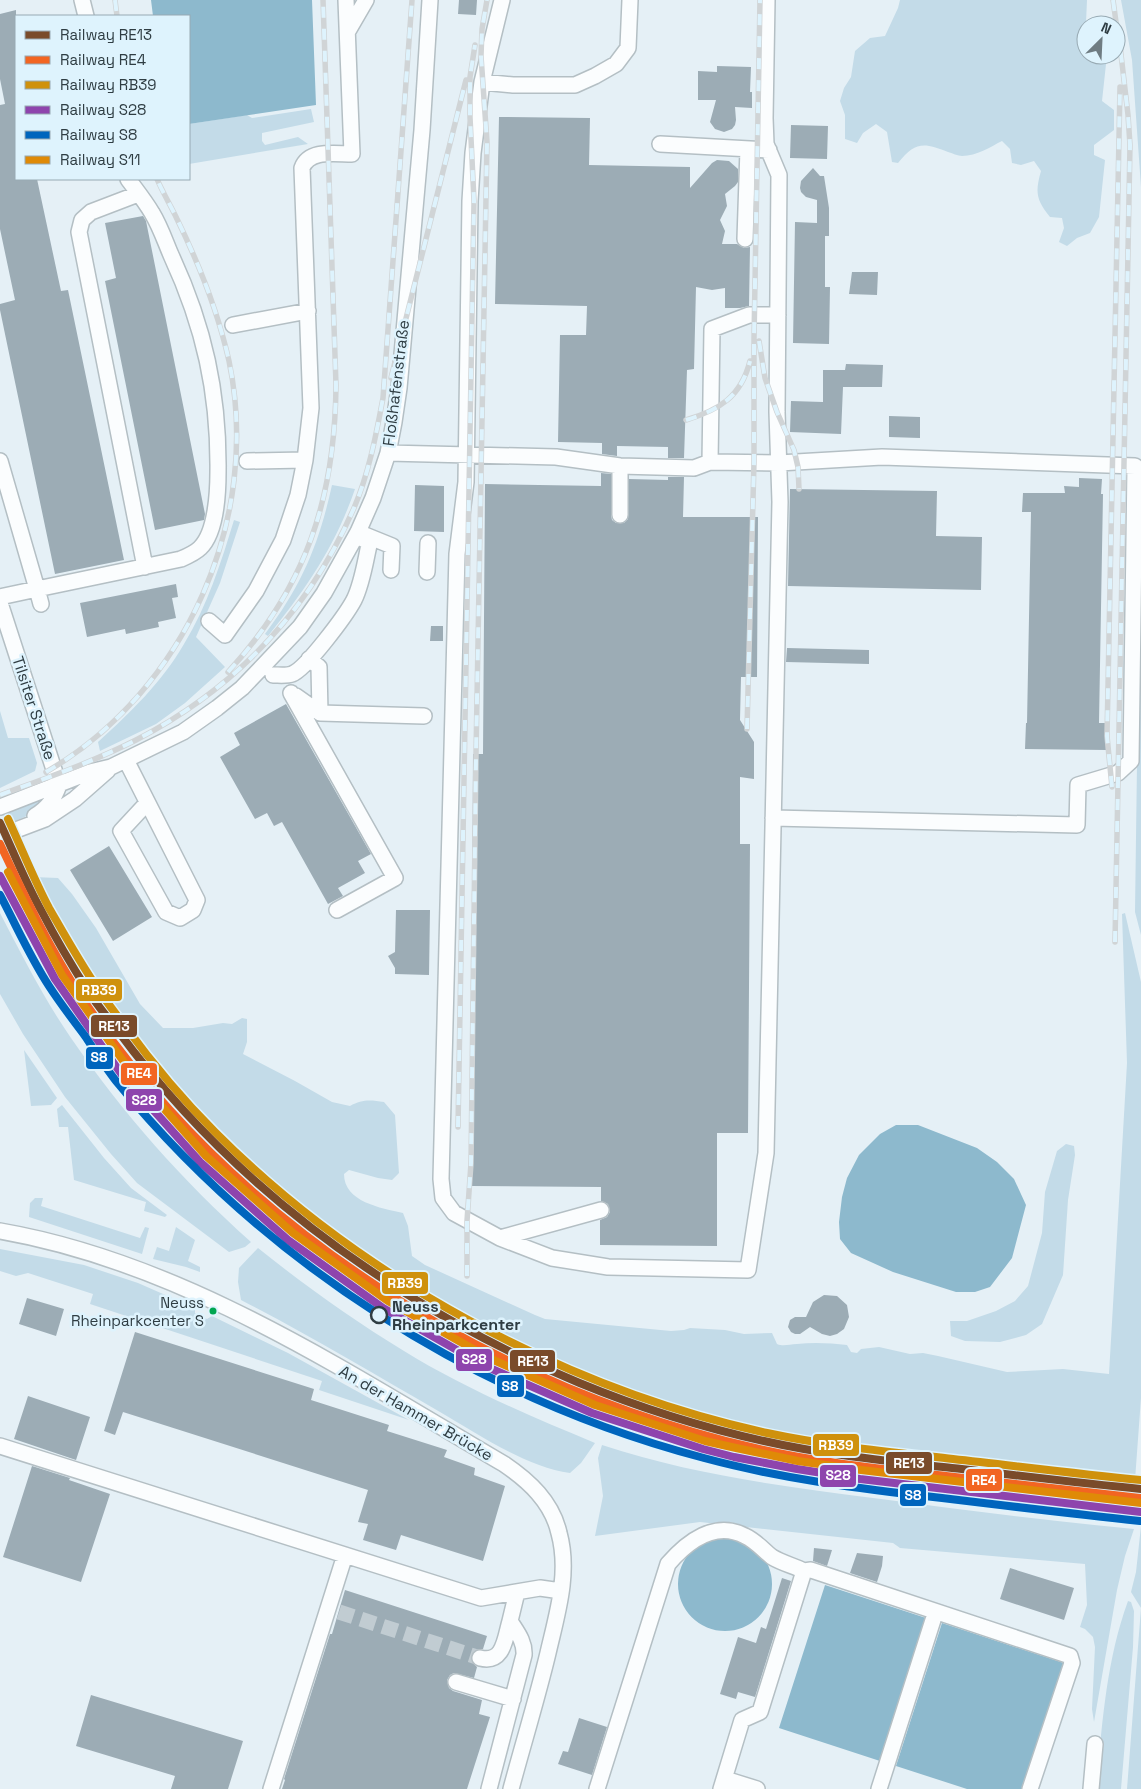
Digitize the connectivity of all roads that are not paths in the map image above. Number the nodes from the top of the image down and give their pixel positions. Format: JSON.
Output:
{"nodes":[{"id":1,"x":82,"y":0,"type":"edge"},
{"id":2,"x":346,"y":0,"type":"edge"},
{"id":3,"x":366,"y":0,"type":"edge"},
{"id":4,"x":430,"y":0,"type":"edge"},
{"id":5,"x":502,"y":0,"type":"edge"},
{"id":6,"x":630,"y":0,"type":"edge"},
{"id":7,"x":767,"y":0,"type":"edge"},
{"id":8,"x":86,"y":15,"type":"edge"},
{"id":9,"x":348,"y":33,"type":"junction"},
{"id":10,"x":482,"y":82,"type":"junction"},
{"id":11,"x":660,"y":144,"type":"dead end"},
{"id":12,"x":748,"y":149,"type":"junction"},
{"id":13,"x":770,"y":150,"type":"junction"},
{"id":14,"x":129,"y":180,"type":"edge"},
{"id":15,"x":138,"y":194,"type":"junction"},
{"id":16,"x":745,"y":239,"type":"dead end"},
{"id":17,"x":308,"y":311,"type":"junction"},
{"id":18,"x":778,"y":315,"type":"junction"},
{"id":19,"x":233,"y":325,"type":"dead end"},
{"id":20,"x":388,"y":453,"type":"junction"},
{"id":21,"x":466,"y":454,"type":"junction"},
{"id":22,"x":305,"y":460,"type":"junction"},
{"id":23,"x":0,"y":461,"type":"edge"},
{"id":24,"x":247,"y":461,"type":"dead end"},
{"id":25,"x":710,"y":462,"type":"junction"},
{"id":26,"x":779,"y":463,"type":"junction"},
{"id":27,"x":620,"y":466,"type":"junction"},
{"id":28,"x":620,"y":515,"type":"dead end"},
{"id":29,"x":357,"y":534,"type":"junction"},
{"id":30,"x":428,"y":543,"type":"dead end"},
{"id":31,"x":145,"y":567,"type":"junction"},
{"id":32,"x":391,"y":570,"type":"dead end"},
{"id":33,"x":427,"y":572,"type":"dead end"},
{"id":34,"x":37,"y":589,"type":"junction"},
{"id":35,"x":0,"y":597,"type":"edge"},
{"id":36,"x":0,"y":603,"type":"edge"},
{"id":37,"x":41,"y":604,"type":"dead end"},
{"id":38,"x":209,"y":621,"type":"dead end"},
{"id":39,"x":309,"y":659,"type":"junction"},
{"id":40,"x":268,"y":671,"type":"junction"},
{"id":41,"x":291,"y":693,"type":"junction"},
{"id":42,"x":320,"y":713,"type":"junction"},
{"id":43,"x":424,"y":716,"type":"dead end"},
{"id":44,"x":126,"y":760,"type":"junction"},
{"id":45,"x":111,"y":767,"type":"junction"},
{"id":46,"x":59,"y":785,"type":"junction"},
{"id":47,"x":147,"y":803,"type":"junction"},
{"id":48,"x":0,"y":807,"type":"edge"},
{"id":49,"x":773,"y":818,"type":"junction"},
{"id":50,"x":7,"y":833,"type":"edge"},
{"id":51,"x":337,"y":910,"type":"dead end"},
{"id":52,"x":600,"y":1210,"type":"dead end"},
{"id":53,"x":0,"y":1231,"type":"edge"},
{"id":54,"x":500,"y":1238,"type":"junction"},
{"id":55,"x":0,"y":1446,"type":"edge"},
{"id":56,"x":345,"y":1555,"type":"junction"},
{"id":57,"x":804,"y":1571,"type":"junction"},
{"id":58,"x":562,"y":1591,"type":"junction"},
{"id":59,"x":517,"y":1592,"type":"junction"},
{"id":60,"x":933,"y":1620,"type":"dead end"},
{"id":61,"x":510,"y":1621,"type":"junction"},
{"id":62,"x":480,"y":1658,"type":"tunnel mouth"},
{"id":63,"x":456,"y":1682,"type":"dead end"},
{"id":64,"x":512,"y":1699,"type":"junction"},
{"id":65,"x":1095,"y":1744,"type":"dead end"},
{"id":66,"x":723,"y":1784,"type":"edge"},
{"id":67,"x":271,"y":1789,"type":"edge"},
{"id":68,"x":489,"y":1789,"type":"edge"},
{"id":69,"x":511,"y":1789,"type":"edge"},
{"id":70,"x":597,"y":1789,"type":"edge"},
{"id":71,"x":757,"y":1789,"type":"edge"},
{"id":72,"x":878,"y":1789,"type":"edge"},
{"id":73,"x":1030,"y":1789,"type":"edge"},
{"id":74,"x":1091,"y":1789,"type":"edge"}],
"edges":[{"from":1,"to":8,"type":"street"},
{"from":2,"to":9,"type":"street"},
{"from":3,"to":9,"type":"street"},
{"from":4,"to":20,"type":"street","name":"Floßhafenstraße"},
{"from":5,"to":10,"type":"street"},
{"from":6,"to":10,"type":"street"},
{"from":7,"to":13,"type":"street"},
{"from":9,"to":17,"type":"street"},
{"from":10,"to":21,"type":"street"},
{"from":11,"to":12,"type":"street"},
{"from":12,"to":13,"type":"street"},
{"from":12,"to":16,"type":"street"},
{"from":13,"to":18,"type":"street"},
{"from":14,"to":15,"type":"street"},
{"from":15,"to":31,"type":"street"},
{"from":15,"to":31,"type":"street"},
{"from":17,"to":19,"type":"street"},
{"from":17,"to":22,"type":"street"},
{"from":18,"to":25,"type":"street"},
{"from":18,"to":26,"type":"street"},
{"from":20,"to":21,"type":"street"},
{"from":20,"to":29,"type":"street","name":"Floßhafenstraße"},
{"from":21,"to":27,"type":"street"},
{"from":21,"to":54,"type":"street"},
{"from":22,"to":24,"type":"street"},
{"from":22,"to":38,"type":"street"},
{"from":23,"to":34,"type":"street"},
{"from":25,"to":26,"type":"street"},
{"from":25,"to":27,"type":"street"},
{"from":26,"to":49,"type":"street"},
{"from":26,"to":49,"type":"street"},
{"from":27,"to":28,"type":"street"},
{"from":29,"to":32,"type":"street"},
{"from":29,"to":39,"type":"street"},
{"from":29,"to":40,"type":"street","name":"Floßhafenstraße"},
{"from":30,"to":33,"type":"street"},
{"from":31,"to":34,"type":"street"},
{"from":34,"to":35,"type":"street"},
{"from":34,"to":37,"type":"street"},
{"from":36,"to":46,"type":"street","name":"Tilsiter Straße"},
{"from":39,"to":40,"type":"street"},
{"from":39,"to":42,"type":"street"},
{"from":40,"to":41,"type":"street"},
{"from":40,"to":44,"type":"street","name":"Floßhafenstraße"},
{"from":41,"to":42,"type":"street"},
{"from":41,"to":51,"type":"street"},
{"from":42,"to":43,"type":"street"},
{"from":44,"to":45,"type":"street","name":"Floßhafenstraße"},
{"from":44,"to":47,"type":"street"},
{"from":45,"to":46,"type":"street","name":"Floßhafenstraße"},
{"from":45,"to":50,"type":"street","name":"Floßhafenstraße"},
{"from":46,"to":48,"type":"street","name":"Floßhafenstraße"},
{"from":46,"to":50,"type":"street","name":"Floßhafenstraße"},
{"from":47,"to":47,"type":"street"},
{"from":49,"to":54,"type":"street"},
{"from":52,"to":54,"type":"street"},
{"from":53,"to":58,"type":"street","name":"An der Hammer Brücke"},
{"from":55,"to":56,"type":"street"},
{"from":56,"to":59,"type":"street"},
{"from":56,"to":67,"type":"street"},
{"from":57,"to":66,"type":"street"},
{"from":57,"to":70,"type":"street"},
{"from":57,"to":73,"type":"street"},
{"from":58,"to":59,"type":"street"},
{"from":58,"to":69,"type":"street","name":"An der Hammer Brücke"},
{"from":59,"to":61,"type":"street"},
{"from":60,"to":72,"type":"street"},
{"from":61,"to":62,"type":"street"},
{"from":61,"to":64,"type":"street"},
{"from":63,"to":64,"type":"street"},
{"from":64,"to":68,"type":"street"},
{"from":65,"to":74,"type":"street"},
{"from":66,"to":71,"type":"street"}]}
